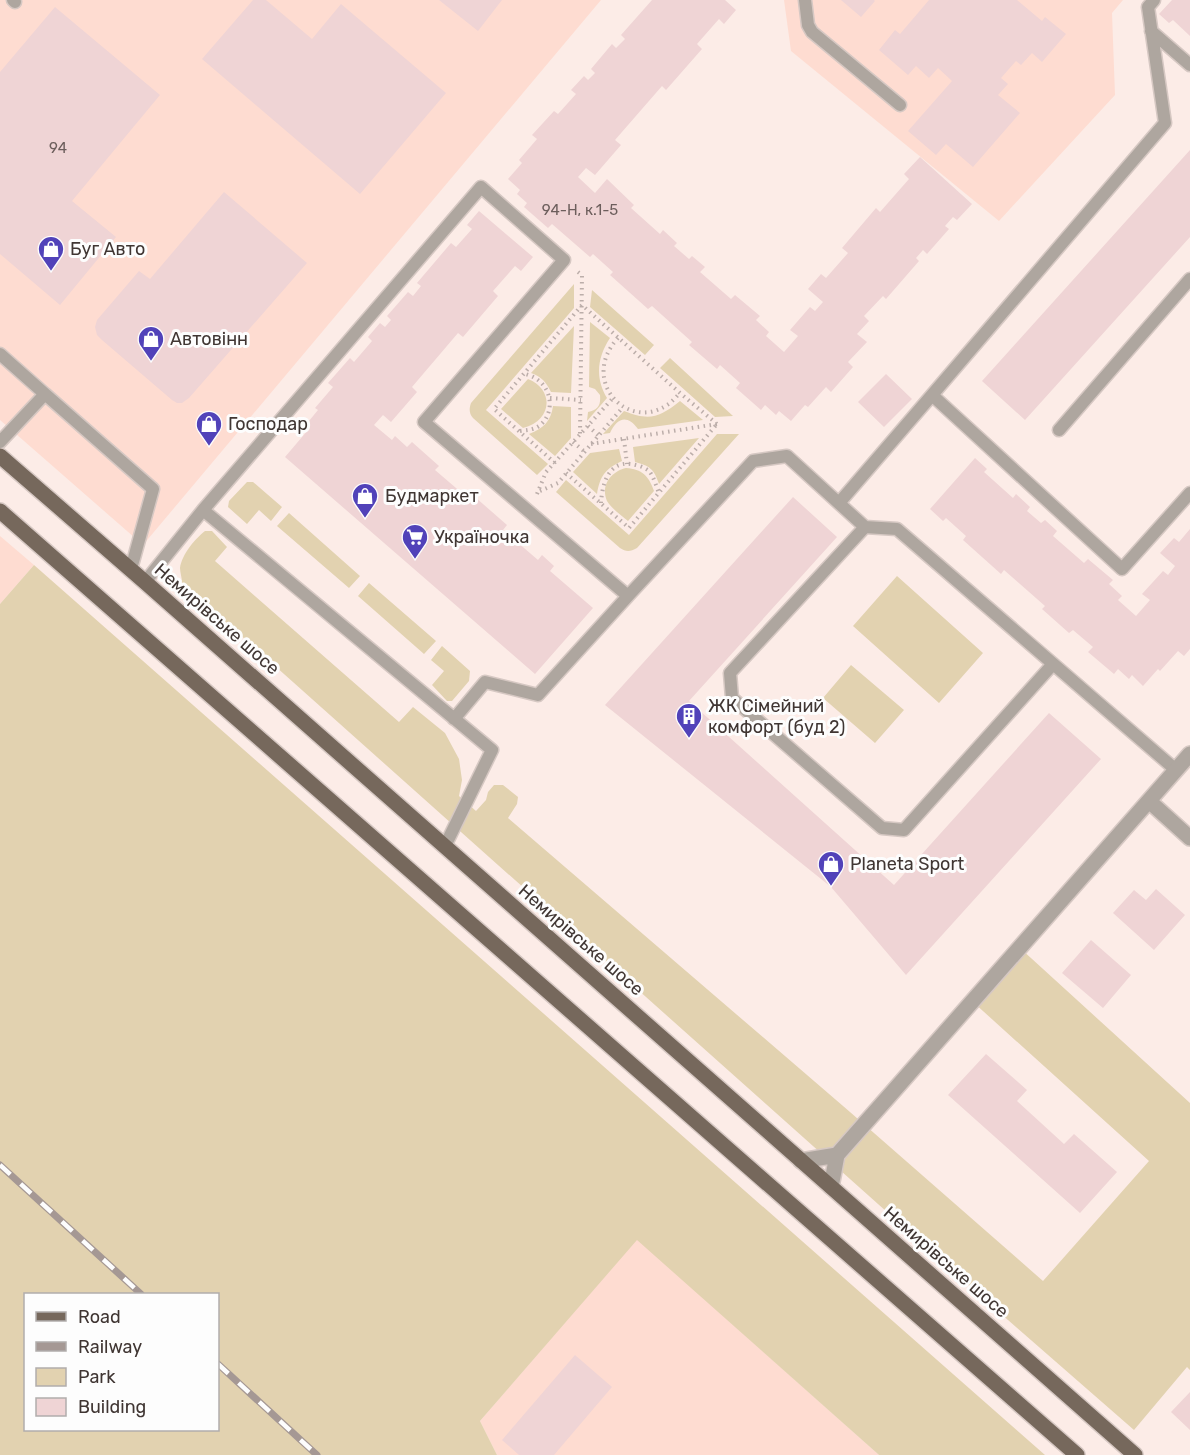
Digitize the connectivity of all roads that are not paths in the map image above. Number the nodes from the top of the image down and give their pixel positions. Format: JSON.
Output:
{"nodes":[{"id":1,"x":806,"y":0,"type":"edge"},
{"id":2,"x":1154,"y":0,"type":"edge"},
{"id":3,"x":1151,"y":31,"type":"junction"},
{"id":4,"x":1190,"y":65,"type":"edge"},
{"id":5,"x":900,"y":105,"type":"dead end"},
{"id":6,"x":1187,"y":288,"type":"edge"},
{"id":7,"x":0,"y":354,"type":"edge"},
{"id":8,"x":45,"y":394,"type":"junction"},
{"id":9,"x":932,"y":395,"type":"junction"},
{"id":10,"x":1059,"y":430,"type":"dead end"},
{"id":11,"x":0,"y":442,"type":"edge"},
{"id":12,"x":0,"y":456,"type":"edge"},
{"id":13,"x":1190,"y":493,"type":"edge"},
{"id":14,"x":839,"y":503,"type":"junction"},
{"id":15,"x":203,"y":510,"type":"junction"},
{"id":16,"x":0,"y":511,"type":"edge"},
{"id":17,"x":865,"y":527,"type":"junction"},
{"id":18,"x":131,"y":569,"type":"junction"},
{"id":19,"x":145,"y":582,"type":"junction"},
{"id":20,"x":628,"y":596,"type":"junction"},
{"id":21,"x":1053,"y":664,"type":"junction"},
{"id":22,"x":454,"y":719,"type":"junction"},
{"id":23,"x":1190,"y":754,"type":"edge"},
{"id":24,"x":1176,"y":770,"type":"junction"},
{"id":25,"x":1149,"y":801,"type":"junction"},
{"id":26,"x":1190,"y":838,"type":"edge"},
{"id":27,"x":446,"y":846,"type":"junction"},
{"id":28,"x":837,"y":1155,"type":"junction"},
{"id":29,"x":801,"y":1161,"type":"junction"},
{"id":30,"x":831,"y":1187,"type":"junction"},
{"id":31,"x":1077,"y":1455,"type":"edge"},
{"id":32,"x":1135,"y":1455,"type":"edge"}],
"edges":[{"from":1,"to":5,"type":"lane"},
{"from":2,"to":3,"type":"lane"},
{"from":3,"to":4,"type":"lane"},
{"from":3,"to":9,"type":"lane"},
{"from":6,"to":10,"type":"lane"},
{"from":7,"to":8,"type":"lane"},
{"from":8,"to":11,"type":"lane"},
{"from":8,"to":18,"type":"lane"},
{"from":9,"to":13,"type":"lane"},
{"from":9,"to":14,"type":"lane"},
{"from":12,"to":18,"type":"main road","name":"Немирівське шосе"},
{"from":14,"to":17,"type":"lane"},
{"from":14,"to":20,"type":"lane"},
{"from":15,"to":19,"type":"lane"},
{"from":15,"to":20,"type":"lane"},
{"from":15,"to":22,"type":"lane"},
{"from":16,"to":31,"type":"main road"},
{"from":17,"to":21,"type":"lane"},
{"from":17,"to":21,"type":"lane"},
{"from":18,"to":19,"type":"main road","name":"Немирівське шосе"},
{"from":19,"to":27,"type":"main road","name":"Немирівське шосе"},
{"from":20,"to":22,"type":"lane"},
{"from":21,"to":24,"type":"lane"},
{"from":22,"to":27,"type":"lane"},
{"from":23,"to":24,"type":"street"},
{"from":24,"to":25,"type":"street"},
{"from":25,"to":26,"type":"street"},
{"from":25,"to":28,"type":"street"},
{"from":27,"to":29,"type":"main road","name":"Немирівське шосе"},
{"from":28,"to":29,"type":"street"},
{"from":28,"to":30,"type":"street"},
{"from":29,"to":30,"type":"main road","name":"Немирівське шосе"},
{"from":30,"to":32,"type":"main road","name":"Немирівське шосе"}]}
